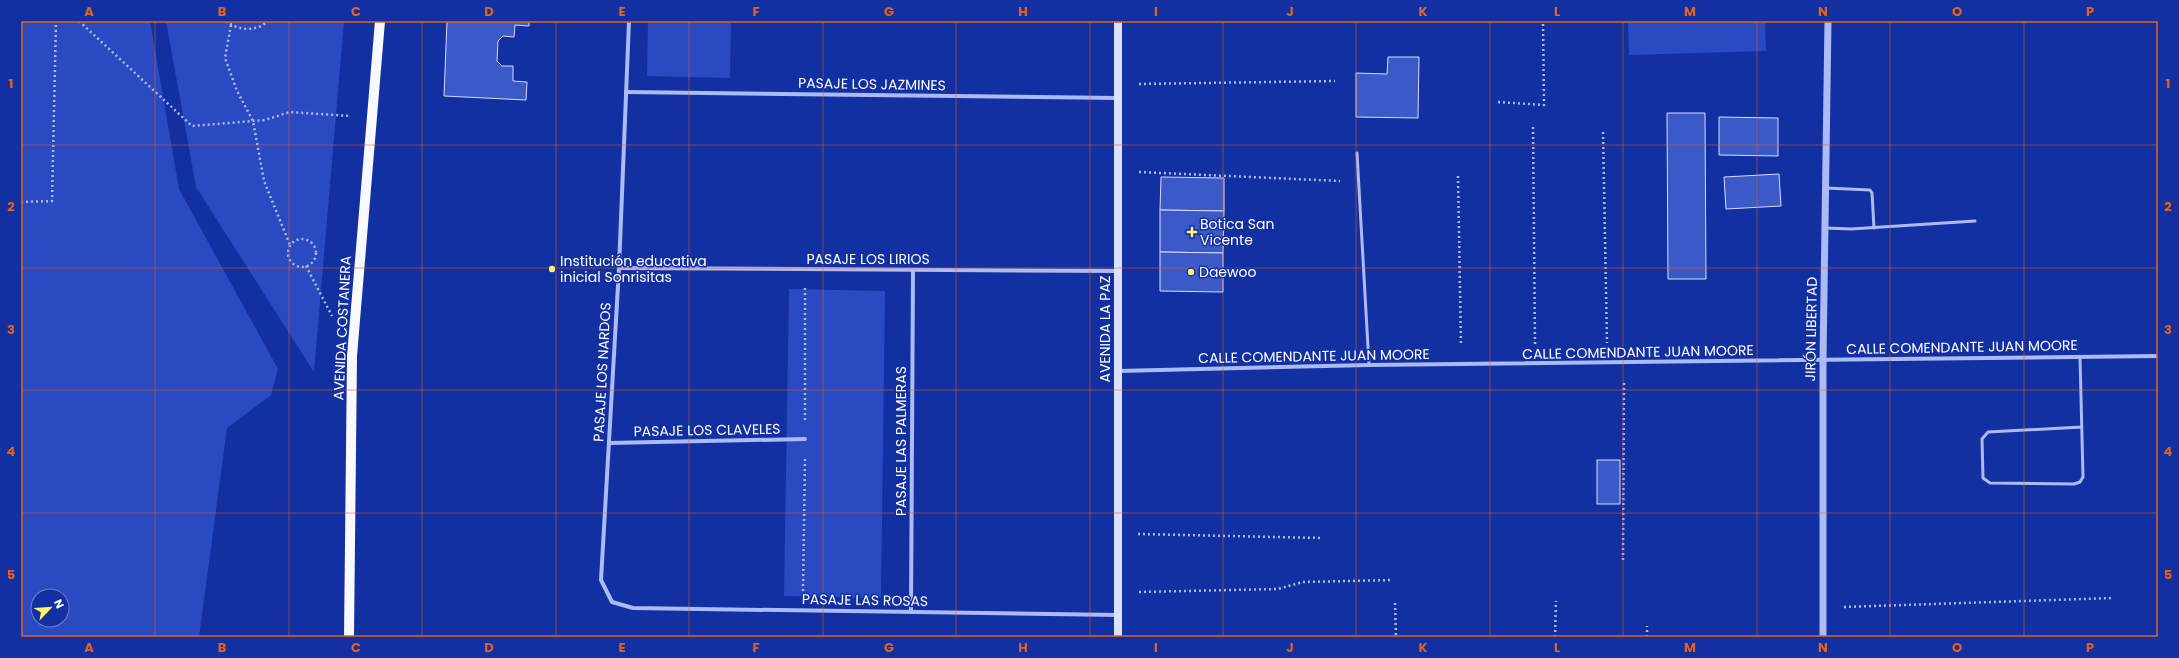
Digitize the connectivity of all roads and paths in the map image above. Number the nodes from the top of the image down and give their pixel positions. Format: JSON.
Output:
{"nodes":[{"id":1,"x":56,"y":21,"type":"edge"},
{"id":2,"x":79,"y":21,"type":"edge"},
{"id":3,"x":226,"y":21,"type":"edge"},
{"id":4,"x":268,"y":21,"type":"edge"},
{"id":5,"x":380,"y":21,"type":"edge"},
{"id":6,"x":629,"y":21,"type":"edge"},
{"id":7,"x":1118,"y":21,"type":"edge"},
{"id":8,"x":1543,"y":21,"type":"edge"},
{"id":9,"x":1828,"y":21,"type":"edge"},
{"id":10,"x":231,"y":25,"type":"junction"},
{"id":11,"x":1335,"y":81,"type":"dead end"},
{"id":12,"x":1118,"y":84,"type":"junction"},
{"id":13,"x":626,"y":92,"type":"junction"},
{"id":14,"x":1118,"y":98,"type":"junction"},
{"id":15,"x":1498,"y":102,"type":"dead end"},
{"id":16,"x":372,"y":117,"type":"junction"},
{"id":17,"x":253,"y":121,"type":"junction"},
{"id":18,"x":1533,"y":127,"type":"dead end"},
{"id":19,"x":1603,"y":132,"type":"dead end"},
{"id":20,"x":1357,"y":154,"type":"dead end"},
{"id":21,"x":1118,"y":171,"type":"junction"},
{"id":22,"x":1458,"y":176,"type":"dead end"},
{"id":23,"x":1340,"y":180,"type":"dead end"},
{"id":24,"x":1826,"y":188,"type":"junction"},
{"id":25,"x":21,"y":202,"type":"edge"},
{"id":26,"x":1975,"y":221,"type":"dead end"},
{"id":27,"x":1826,"y":228,"type":"junction"},
{"id":28,"x":1874,"y":228,"type":"junction"},
{"id":29,"x":290,"y":245,"type":"junction"},
{"id":30,"x":306,"y":266,"type":"junction"},
{"id":31,"x":619,"y":268,"type":"junction"},
{"id":32,"x":914,"y":270,"type":"junction"},
{"id":33,"x":1118,"y":271,"type":"junction"},
{"id":34,"x":335,"y":323,"type":"dead end"},
{"id":35,"x":2158,"y":356,"type":"edge"},
{"id":36,"x":2080,"y":357,"type":"junction"},
{"id":37,"x":1823,"y":360,"type":"junction"},
{"id":38,"x":1607,"y":363,"type":"junction"},
{"id":39,"x":1624,"y":363,"type":"junction"},
{"id":40,"x":1535,"y":364,"type":"junction"},
{"id":41,"x":1369,"y":365,"type":"junction"},
{"id":42,"x":1461,"y":365,"type":"junction"},
{"id":43,"x":1118,"y":371,"type":"junction"},
{"id":44,"x":2082,"y":427,"type":"junction"},
{"id":45,"x":805,"y":440,"type":"dead end"},
{"id":46,"x":609,"y":443,"type":"junction"},
{"id":47,"x":1118,"y":534,"type":"junction"},
{"id":48,"x":1321,"y":538,"type":"dead end"},
{"id":49,"x":1624,"y":560,"type":"dead end"},
{"id":50,"x":1393,"y":580,"type":"dead end"},
{"id":51,"x":1118,"y":593,"type":"junction"},
{"id":52,"x":2114,"y":598,"type":"dead end"},
{"id":53,"x":1556,"y":601,"type":"dead end"},
{"id":54,"x":612,"y":602,"type":"joint"},
{"id":55,"x":1395,"y":602,"type":"dead end"},
{"id":56,"x":1823,"y":607,"type":"junction"},
{"id":57,"x":911,"y":612,"type":"junction"},
{"id":58,"x":1118,"y":615,"type":"junction"},
{"id":59,"x":1647,"y":626,"type":"dead end"},
{"id":60,"x":349,"y":637,"type":"edge"},
{"id":61,"x":1118,"y":637,"type":"edge"},
{"id":62,"x":1396,"y":637,"type":"edge"},
{"id":63,"x":1554,"y":637,"type":"edge"},
{"id":64,"x":1647,"y":637,"type":"edge"},
{"id":65,"x":1823,"y":637,"type":"edge"}],
"edges":[{"from":1,"to":25,"type":"path"},
{"from":2,"to":17,"type":"path"},
{"from":3,"to":10,"type":"path"},
{"from":4,"to":10,"type":"path"},
{"from":5,"to":16,"type":"main road","name":"AVENIDA COSTANERA"},
{"from":6,"to":13,"type":"street","name":"PASAJE LOS NARDOS"},
{"from":7,"to":12,"type":"main road","name":"AVENIDA LA PAZ"},
{"from":8,"to":15,"type":"path"},
{"from":9,"to":24,"type":"street","name":"JIRÓN LIBERTAD"},
{"from":10,"to":17,"type":"path"},
{"from":11,"to":12,"type":"path"},
{"from":12,"to":14,"type":"main road","name":"AVENIDA LA PAZ"},
{"from":13,"to":14,"type":"street","name":"PASAJE LOS JAZMINES"},
{"from":13,"to":31,"type":"street","name":"PASAJE LOS NARDOS"},
{"from":14,"to":21,"type":"main road","name":"AVENIDA LA PAZ"},
{"from":16,"to":17,"type":"path"},
{"from":16,"to":60,"type":"main road","name":"AVENIDA COSTANERA"},
{"from":17,"to":29,"type":"path"},
{"from":18,"to":40,"type":"path"},
{"from":19,"to":38,"type":"path"},
{"from":20,"to":41,"type":"lane"},
{"from":21,"to":23,"type":"path"},
{"from":21,"to":33,"type":"main road","name":"AVENIDA LA PAZ"},
{"from":22,"to":42,"type":"path"},
{"from":24,"to":27,"type":"street","name":"JIRÓN LIBERTAD"},
{"from":24,"to":28,"type":"lane"},
{"from":26,"to":28,"type":"lane"},
{"from":27,"to":28,"type":"lane"},
{"from":27,"to":37,"type":"street","name":"JIRÓN LIBERTAD"},
{"from":29,"to":30,"type":"path"},
{"from":29,"to":30,"type":"path"},
{"from":30,"to":34,"type":"path"},
{"from":31,"to":32,"type":"street","name":"PASAJE LOS LIRIOS"},
{"from":31,"to":46,"type":"street","name":"PASAJE LOS NARDOS"},
{"from":32,"to":33,"type":"street","name":"PASAJE LOS LIRIOS"},
{"from":32,"to":57,"type":"street","name":"PASAJE LAS PALMERAS"},
{"from":33,"to":43,"type":"main road","name":"AVENIDA LA PAZ"},
{"from":35,"to":36,"type":"street","name":"CALLE COMENDANTE JUAN MOORE"},
{"from":36,"to":37,"type":"street","name":"CALLE COMENDANTE JUAN MOORE"},
{"from":36,"to":44,"type":"lane"},
{"from":37,"to":39,"type":"street","name":"CALLE COMENDANTE JUAN MOORE"},
{"from":37,"to":56,"type":"street","name":"JIRÓN LIBERTAD"},
{"from":38,"to":39,"type":"street","name":"CALLE COMENDANTE JUAN MOORE"},
{"from":38,"to":40,"type":"street","name":"CALLE COMENDANTE JUAN MOORE"},
{"from":39,"to":49,"type":"path"},
{"from":40,"to":42,"type":"street","name":"CALLE COMENDANTE JUAN MOORE"},
{"from":41,"to":42,"type":"street","name":"CALLE COMENDANTE JUAN MOORE"},
{"from":41,"to":43,"type":"street","name":"CALLE COMENDANTE JUAN MOORE"},
{"from":43,"to":47,"type":"main road","name":"AVENIDA LA PAZ"},
{"from":44,"to":44,"type":"lane"},
{"from":45,"to":46,"type":"street","name":"PASAJE LOS CLAVELES"},
{"from":46,"to":54,"type":"street","name":"PASAJE LOS NARDOS"},
{"from":47,"to":48,"type":"path"},
{"from":47,"to":51,"type":"main road","name":"AVENIDA LA PAZ"},
{"from":50,"to":51,"type":"path"},
{"from":51,"to":58,"type":"main road","name":"AVENIDA LA PAZ"},
{"from":52,"to":56,"type":"path"},
{"from":53,"to":63,"type":"path"},
{"from":54,"to":57,"type":"street","name":"PASAJE LAS ROSAS"},
{"from":55,"to":62,"type":"path"},
{"from":56,"to":65,"type":"street","name":"JIRÓN LIBERTAD"},
{"from":57,"to":58,"type":"street","name":"PASAJE LAS ROSAS"},
{"from":58,"to":61,"type":"main road","name":"AVENIDA LA PAZ"},
{"from":59,"to":64,"type":"path"}]}
